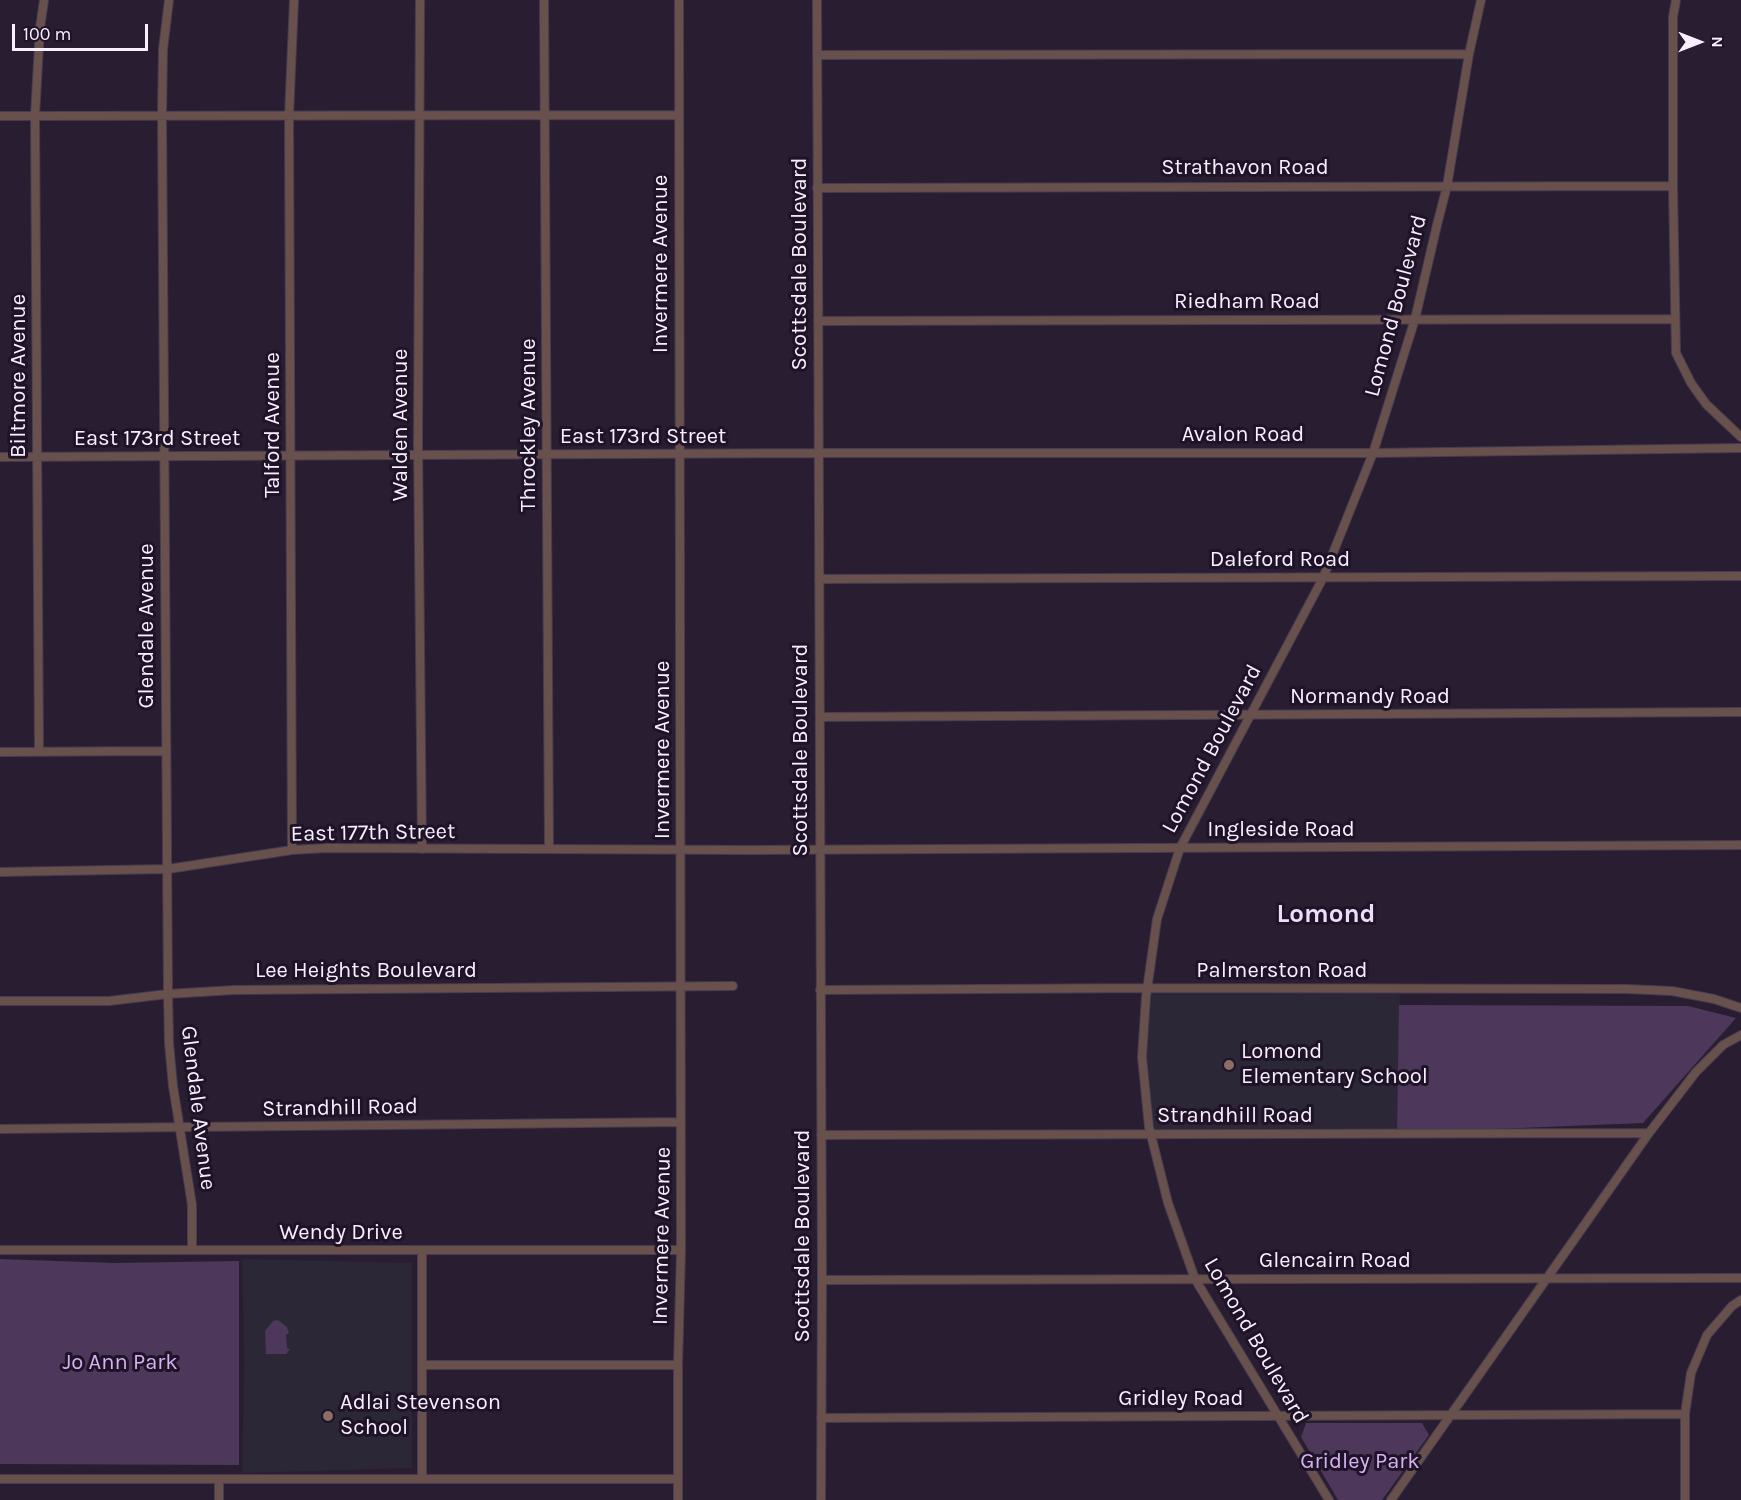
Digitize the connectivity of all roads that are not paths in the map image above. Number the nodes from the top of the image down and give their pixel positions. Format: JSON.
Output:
{"nodes":[{"id":1,"x":45,"y":0,"type":"edge"},
{"id":2,"x":169,"y":0,"type":"edge"},
{"id":3,"x":294,"y":0,"type":"edge"},
{"id":4,"x":420,"y":0,"type":"edge"},
{"id":5,"x":544,"y":0,"type":"edge"},
{"id":6,"x":679,"y":0,"type":"edge"},
{"id":7,"x":817,"y":0,"type":"edge"},
{"id":8,"x":1482,"y":0,"type":"edge"},
{"id":9,"x":1676,"y":0,"type":"edge"},
{"id":10,"x":1469,"y":54,"type":"junction"},
{"id":11,"x":817,"y":55,"type":"junction"},
{"id":12,"x":35,"y":115,"type":"junction"},
{"id":13,"x":418,"y":115,"type":"junction"},
{"id":14,"x":544,"y":115,"type":"junction"},
{"id":15,"x":679,"y":115,"type":"junction"},
{"id":16,"x":0,"y":116,"type":"edge"},
{"id":17,"x":162,"y":116,"type":"junction"},
{"id":18,"x":289,"y":116,"type":"junction"},
{"id":19,"x":1447,"y":186,"type":"junction"},
{"id":20,"x":1673,"y":186,"type":"junction"},
{"id":21,"x":817,"y":188,"type":"junction"},
{"id":22,"x":1675,"y":318,"type":"junction"},
{"id":23,"x":1414,"y":319,"type":"junction"},
{"id":24,"x":818,"y":321,"type":"junction"},
{"id":25,"x":1741,"y":437,"type":"edge"},
{"id":26,"x":1741,"y":448,"type":"edge"},
{"id":27,"x":818,"y":453,"type":"junction"},
{"id":28,"x":1373,"y":453,"type":"junction"},
{"id":29,"x":679,"y":454,"type":"junction"},
{"id":30,"x":746,"y":454,"type":"joint"},
{"id":31,"x":418,"y":455,"type":"junction"},
{"id":32,"x":547,"y":455,"type":"junction"},
{"id":33,"x":0,"y":457,"type":"edge"},
{"id":34,"x":38,"y":457,"type":"junction"},
{"id":35,"x":164,"y":457,"type":"junction"},
{"id":36,"x":291,"y":457,"type":"junction"},
{"id":37,"x":1741,"y":576,"type":"edge"},
{"id":38,"x":1323,"y":578,"type":"junction"},
{"id":39,"x":819,"y":579,"type":"junction"},
{"id":40,"x":1741,"y":712,"type":"edge"},
{"id":41,"x":1250,"y":716,"type":"junction"},
{"id":42,"x":820,"y":717,"type":"junction"},
{"id":43,"x":165,"y":751,"type":"junction"},
{"id":44,"x":0,"y":752,"type":"edge"},
{"id":45,"x":39,"y":752,"type":"junction"},
{"id":46,"x":1741,"y":845,"type":"edge"},
{"id":47,"x":1180,"y":848,"type":"junction"},
{"id":48,"x":422,"y":849,"type":"junction"},
{"id":49,"x":549,"y":849,"type":"junction"},
{"id":50,"x":819,"y":849,"type":"junction"},
{"id":51,"x":292,"y":850,"type":"junction"},
{"id":52,"x":681,"y":850,"type":"junction"},
{"id":53,"x":749,"y":850,"type":"joint"},
{"id":54,"x":168,"y":869,"type":"junction"},
{"id":55,"x":0,"y":872,"type":"edge"},
{"id":56,"x":734,"y":986,"type":"dead end"},
{"id":57,"x":681,"y":987,"type":"junction"},
{"id":58,"x":1148,"y":988,"type":"junction"},
{"id":59,"x":820,"y":990,"type":"junction"},
{"id":60,"x":168,"y":994,"type":"junction"},
{"id":61,"x":0,"y":1002,"type":"edge"},
{"id":62,"x":1741,"y":1008,"type":"edge"},
{"id":63,"x":1741,"y":1035,"type":"edge"},
{"id":64,"x":681,"y":1122,"type":"junction"},
{"id":65,"x":179,"y":1128,"type":"junction"},
{"id":66,"x":0,"y":1130,"type":"edge"},
{"id":67,"x":1649,"y":1133,"type":"junction"},
{"id":68,"x":1151,"y":1134,"type":"junction"},
{"id":69,"x":821,"y":1135,"type":"junction"},
{"id":70,"x":0,"y":1250,"type":"edge"},
{"id":71,"x":192,"y":1250,"type":"junction"},
{"id":72,"x":681,"y":1250,"type":"junction"},
{"id":73,"x":422,"y":1251,"type":"junction"},
{"id":74,"x":1741,"y":1278,"type":"edge"},
{"id":75,"x":1547,"y":1279,"type":"junction"},
{"id":76,"x":822,"y":1280,"type":"junction"},
{"id":77,"x":1195,"y":1280,"type":"junction"},
{"id":78,"x":1741,"y":1300,"type":"edge"},
{"id":79,"x":422,"y":1365,"type":"junction"},
{"id":80,"x":678,"y":1365,"type":"junction"},
{"id":81,"x":1685,"y":1414,"type":"junction"},
{"id":82,"x":1451,"y":1415,"type":"junction"},
{"id":83,"x":1278,"y":1416,"type":"junction"},
{"id":84,"x":821,"y":1418,"type":"junction"},
{"id":85,"x":0,"y":1479,"type":"edge"},
{"id":86,"x":219,"y":1479,"type":"junction"},
{"id":87,"x":422,"y":1479,"type":"junction"},
{"id":88,"x":678,"y":1479,"type":"junction"},
{"id":89,"x":219,"y":1500,"type":"edge"},
{"id":90,"x":678,"y":1500,"type":"edge"},
{"id":91,"x":821,"y":1500,"type":"edge"},
{"id":92,"x":1329,"y":1500,"type":"edge"},
{"id":93,"x":1391,"y":1500,"type":"edge"},
{"id":94,"x":1685,"y":1500,"type":"edge"}],
"edges":[{"from":1,"to":12,"type":"street","name":"Biltmore Avenue"},
{"from":2,"to":17,"type":"street","name":"Glendale Avenue"},
{"from":3,"to":18,"type":"street","name":"Talford Avenue"},
{"from":4,"to":13,"type":"street","name":"Walden Avenue"},
{"from":5,"to":14,"type":"street","name":"Throckley Avenue"},
{"from":6,"to":15,"type":"street","name":"Invermere Avenue"},
{"from":7,"to":11,"type":"street","name":"Scottsdale Boulevard"},
{"from":8,"to":10,"type":"street","name":"Lomond Boulevard"},
{"from":9,"to":20,"type":"street"},
{"from":10,"to":11,"type":"street"},
{"from":10,"to":19,"type":"street","name":"Lomond Boulevard"},
{"from":11,"to":21,"type":"street","name":"Scottsdale Boulevard"},
{"from":12,"to":16,"type":"street"},
{"from":12,"to":17,"type":"street"},
{"from":12,"to":34,"type":"street","name":"Biltmore Avenue"},
{"from":13,"to":14,"type":"street"},
{"from":13,"to":18,"type":"street"},
{"from":13,"to":31,"type":"street","name":"Walden Avenue"},
{"from":14,"to":15,"type":"street"},
{"from":14,"to":32,"type":"street","name":"Throckley Avenue"},
{"from":15,"to":29,"type":"street","name":"Invermere Avenue"},
{"from":17,"to":18,"type":"street"},
{"from":17,"to":35,"type":"street","name":"Glendale Avenue"},
{"from":18,"to":36,"type":"street","name":"Talford Avenue"},
{"from":19,"to":20,"type":"street","name":"Strathavon Road"},
{"from":19,"to":21,"type":"street","name":"Strathavon Road"},
{"from":19,"to":23,"type":"street","name":"Lomond Boulevard"},
{"from":20,"to":22,"type":"street"},
{"from":21,"to":24,"type":"street","name":"Scottsdale Boulevard"},
{"from":22,"to":23,"type":"street","name":"Riedham Road"},
{"from":22,"to":25,"type":"street"},
{"from":23,"to":24,"type":"street","name":"Riedham Road"},
{"from":23,"to":28,"type":"street","name":"Lomond Boulevard"},
{"from":24,"to":27,"type":"street","name":"Scottsdale Boulevard"},
{"from":26,"to":28,"type":"street","name":"Avalon Road"},
{"from":27,"to":28,"type":"street","name":"Avalon Road"},
{"from":27,"to":30,"type":"street","name":"Avalon Road"},
{"from":27,"to":39,"type":"street","name":"Scottsdale Boulevard"},
{"from":28,"to":38,"type":"street","name":"Lomond Boulevard"},
{"from":29,"to":30,"type":"street","name":"East 173rd Street"},
{"from":29,"to":32,"type":"street","name":"East 173rd Street"},
{"from":29,"to":52,"type":"street","name":"Invermere Avenue"},
{"from":31,"to":32,"type":"street","name":"East 173rd Street"},
{"from":31,"to":36,"type":"street","name":"East 173rd Street"},
{"from":31,"to":48,"type":"street","name":"Walden Avenue"},
{"from":32,"to":49,"type":"street","name":"Throckley Avenue"},
{"from":33,"to":34,"type":"street","name":"East 173rd Street"},
{"from":34,"to":35,"type":"street","name":"East 173rd Street"},
{"from":34,"to":45,"type":"street","name":"Biltmore Avenue"},
{"from":35,"to":36,"type":"street","name":"East 173rd Street"},
{"from":35,"to":43,"type":"street","name":"Glendale Avenue"},
{"from":36,"to":51,"type":"street","name":"Talford Avenue"},
{"from":37,"to":38,"type":"street","name":"Daleford Road"},
{"from":38,"to":39,"type":"street","name":"Daleford Road"},
{"from":38,"to":41,"type":"street","name":"Lomond Boulevard"},
{"from":39,"to":42,"type":"street","name":"Scottsdale Boulevard"},
{"from":40,"to":41,"type":"street","name":"Normandy Road"},
{"from":41,"to":42,"type":"street","name":"Normandy Road"},
{"from":41,"to":47,"type":"street","name":"Lomond Boulevard"},
{"from":42,"to":50,"type":"street","name":"Scottsdale Boulevard"},
{"from":43,"to":45,"type":"street"},
{"from":43,"to":54,"type":"street","name":"Glendale Avenue"},
{"from":44,"to":45,"type":"street"},
{"from":46,"to":47,"type":"street","name":"Ingleside Road"},
{"from":47,"to":50,"type":"street","name":"Ingleside Road"},
{"from":47,"to":58,"type":"street","name":"Lomond Boulevard"},
{"from":48,"to":49,"type":"street","name":"East 177th Street"},
{"from":48,"to":51,"type":"street","name":"East 177th Street"},
{"from":49,"to":52,"type":"street","name":"East 177th Street"},
{"from":50,"to":53,"type":"street","name":"Ingleside Road"},
{"from":50,"to":59,"type":"street","name":"Scottsdale Boulevard"},
{"from":51,"to":54,"type":"street","name":"East 177th Street"},
{"from":52,"to":53,"type":"street","name":"East 177th Street"},
{"from":52,"to":57,"type":"street","name":"Invermere Avenue"},
{"from":54,"to":55,"type":"street","name":"East 177th Street"},
{"from":54,"to":60,"type":"street","name":"Glendale Avenue"},
{"from":56,"to":57,"type":"street","name":"Lee Heights Boulevard"},
{"from":57,"to":60,"type":"street","name":"Lee Heights Boulevard"},
{"from":57,"to":64,"type":"street","name":"Invermere Avenue"},
{"from":58,"to":59,"type":"street","name":"Palmerston Road"},
{"from":58,"to":62,"type":"street","name":"Palmerston Road"},
{"from":58,"to":68,"type":"street","name":"Lomond Boulevard"},
{"from":59,"to":69,"type":"street","name":"Scottsdale Boulevard"},
{"from":60,"to":61,"type":"street","name":"Lee Heights Boulevard"},
{"from":60,"to":65,"type":"street","name":"Glendale Avenue"},
{"from":63,"to":67,"type":"street"},
{"from":64,"to":65,"type":"street","name":"Strandhill Road"},
{"from":64,"to":72,"type":"street","name":"Invermere Avenue"},
{"from":65,"to":66,"type":"street","name":"Strandhill Road"},
{"from":65,"to":71,"type":"street","name":"Glendale Avenue"},
{"from":67,"to":68,"type":"street","name":"Strandhill Road"},
{"from":67,"to":75,"type":"street"},
{"from":68,"to":69,"type":"street","name":"Strandhill Road"},
{"from":68,"to":77,"type":"street","name":"Lomond Boulevard"},
{"from":69,"to":76,"type":"street","name":"Scottsdale Boulevard"},
{"from":70,"to":71,"type":"street","name":"Wendy Drive"},
{"from":71,"to":73,"type":"street","name":"Wendy Drive"},
{"from":72,"to":73,"type":"street","name":"Wendy Drive"},
{"from":72,"to":80,"type":"street","name":"Invermere Avenue"},
{"from":73,"to":79,"type":"street"},
{"from":74,"to":75,"type":"street","name":"Glencairn Road"},
{"from":75,"to":77,"type":"street","name":"Glencairn Road"},
{"from":75,"to":82,"type":"street"},
{"from":76,"to":77,"type":"street","name":"Glencairn Road"},
{"from":76,"to":84,"type":"street","name":"Scottsdale Boulevard"},
{"from":77,"to":83,"type":"street","name":"Lomond Boulevard"},
{"from":78,"to":81,"type":"street"},
{"from":79,"to":80,"type":"street"},
{"from":79,"to":87,"type":"street"},
{"from":80,"to":88,"type":"street","name":"Invermere Avenue"},
{"from":81,"to":82,"type":"street","name":"Gridley Road"},
{"from":81,"to":94,"type":"street"},
{"from":82,"to":83,"type":"street","name":"Gridley Road"},
{"from":82,"to":93,"type":"street"},
{"from":83,"to":84,"type":"street","name":"Gridley Road"},
{"from":83,"to":92,"type":"street","name":"Lomond Boulevard"},
{"from":84,"to":91,"type":"street","name":"Scottsdale Boulevard"},
{"from":85,"to":86,"type":"street"},
{"from":86,"to":87,"type":"street"},
{"from":86,"to":89,"type":"street"},
{"from":87,"to":88,"type":"street"},
{"from":88,"to":90,"type":"street","name":"Invermere Avenue"}]}
